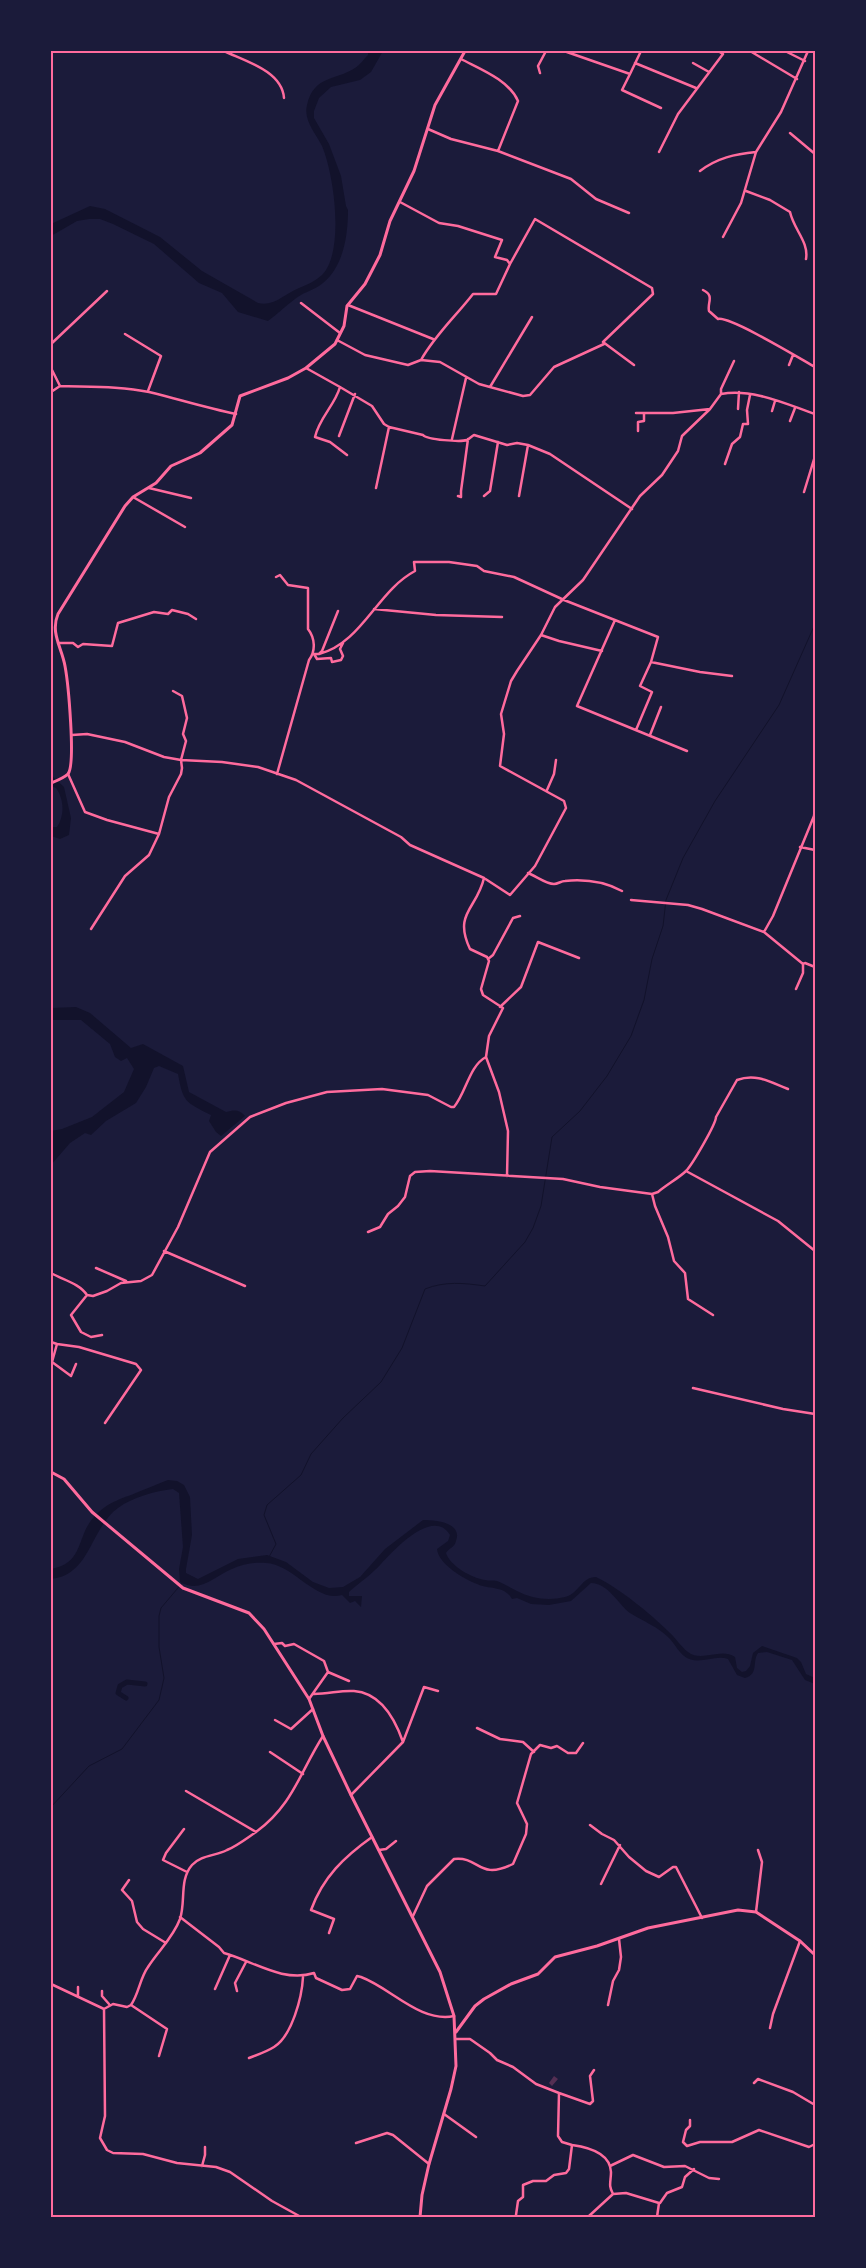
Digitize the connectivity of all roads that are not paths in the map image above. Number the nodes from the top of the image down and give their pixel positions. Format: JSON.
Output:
{"nodes":[{"id":1,"x":224,"y":51,"type":"edge"},
{"id":2,"x":465,"y":51,"type":"edge"},
{"id":3,"x":546,"y":51,"type":"edge"},
{"id":4,"x":564,"y":51,"type":"edge"},
{"id":5,"x":641,"y":51,"type":"edge"},
{"id":6,"x":718,"y":51,"type":"edge"},
{"id":7,"x":750,"y":51,"type":"edge"},
{"id":8,"x":785,"y":51,"type":"edge"},
{"id":9,"x":808,"y":51,"type":"edge"},
{"id":10,"x":461,"y":59,"type":"junction"},
{"id":11,"x":805,"y":61,"type":"junction"},
{"id":12,"x":635,"y":63,"type":"junction"},
{"id":13,"x":693,"y":63,"type":"dead end"},
{"id":14,"x":709,"y":72,"type":"junction"},
{"id":15,"x":540,"y":73,"type":"dead end"},
{"id":16,"x":630,"y":74,"type":"junction"},
{"id":17,"x":797,"y":79,"type":"junction"},
{"id":18,"x":696,"y":88,"type":"junction"},
{"id":19,"x":284,"y":98,"type":"dead end"},
{"id":20,"x":661,"y":108,"type":"dead end"},
{"id":21,"x":426,"y":129,"type":"junction"},
{"id":22,"x":790,"y":134,"type":"dead end"},
{"id":23,"x":498,"y":151,"type":"junction"},
{"id":24,"x":659,"y":152,"type":"dead end"},
{"id":25,"x":756,"y":152,"type":"junction"},
{"id":26,"x":815,"y":154,"type":"edge"},
{"id":27,"x":700,"y":171,"type":"dead end"},
{"id":28,"x":746,"y":191,"type":"junction"},
{"id":29,"x":400,"y":202,"type":"junction"},
{"id":30,"x":629,"y":213,"type":"dead end"},
{"id":31,"x":723,"y":237,"type":"dead end"},
{"id":32,"x":806,"y":259,"type":"dead end"},
{"id":33,"x":510,"y":264,"type":"junction"},
{"id":34,"x":703,"y":290,"type":"dead end"},
{"id":35,"x":107,"y":291,"type":"dead end"},
{"id":36,"x":301,"y":303,"type":"dead end"},
{"id":37,"x":348,"y":305,"type":"junction"},
{"id":38,"x":532,"y":317,"type":"dead end"},
{"id":39,"x":340,"y":333,"type":"junction"},
{"id":40,"x":125,"y":334,"type":"dead end"},
{"id":41,"x":433,"y":339,"type":"junction"},
{"id":42,"x":337,"y":340,"type":"junction"},
{"id":43,"x":51,"y":344,"type":"edge"},
{"id":44,"x":604,"y":344,"type":"junction"},
{"id":45,"x":793,"y":355,"type":"junction"},
{"id":46,"x":421,"y":360,"type":"junction"},
{"id":47,"x":734,"y":360,"type":"dead end"},
{"id":48,"x":634,"y":365,"type":"dead end"},
{"id":49,"x":789,"y":365,"type":"dead end"},
{"id":50,"x":815,"y":367,"type":"edge"},
{"id":51,"x":51,"y":368,"type":"edge"},
{"id":52,"x":306,"y":368,"type":"junction"},
{"id":53,"x":466,"y":378,"type":"junction"},
{"id":54,"x":60,"y":386,"type":"junction"},
{"id":55,"x":340,"y":387,"type":"junction"},
{"id":56,"x":490,"y":387,"type":"junction"},
{"id":57,"x":51,"y":392,"type":"edge"},
{"id":58,"x":148,"y":392,"type":"junction"},
{"id":59,"x":739,"y":392,"type":"junction"},
{"id":60,"x":355,"y":394,"type":"junction"},
{"id":61,"x":721,"y":394,"type":"junction"},
{"id":62,"x":750,"y":395,"type":"junction"},
{"id":63,"x":775,"y":401,"type":"junction"},
{"id":64,"x":795,"y":408,"type":"junction"},
{"id":65,"x":710,"y":409,"type":"junction"},
{"id":66,"x":738,"y":409,"type":"dead end"},
{"id":67,"x":772,"y":411,"type":"dead end"},
{"id":68,"x":636,"y":413,"type":"dead end"},
{"id":69,"x":236,"y":414,"type":"junction"},
{"id":70,"x":644,"y":414,"type":"junction"},
{"id":71,"x":815,"y":414,"type":"edge"},
{"id":72,"x":790,"y":421,"type":"dead end"},
{"id":73,"x":388,"y":427,"type":"junction"},
{"id":74,"x":638,"y":431,"type":"dead end"},
{"id":75,"x":339,"y":436,"type":"dead end"},
{"id":76,"x":452,"y":439,"type":"junction"},
{"id":77,"x":468,"y":439,"type":"junction"},
{"id":78,"x":498,"y":442,"type":"junction"},
{"id":79,"x":528,"y":445,"type":"junction"},
{"id":80,"x":347,"y":455,"type":"dead end"},
{"id":81,"x":815,"y":457,"type":"edge"},
{"id":82,"x":725,"y":464,"type":"dead end"},
{"id":83,"x":149,"y":488,"type":"junction"},
{"id":84,"x":376,"y":488,"type":"dead end"},
{"id":85,"x":804,"y":492,"type":"dead end"},
{"id":86,"x":458,"y":496,"type":"dead end"},
{"id":87,"x":484,"y":496,"type":"dead end"},
{"id":88,"x":519,"y":496,"type":"dead end"},
{"id":89,"x":133,"y":497,"type":"junction"},
{"id":90,"x":191,"y":498,"type":"dead end"},
{"id":91,"x":632,"y":509,"type":"junction"},
{"id":92,"x":185,"y":527,"type":"dead end"},
{"id":93,"x":276,"y":577,"type":"dead end"},
{"id":94,"x":564,"y":600,"type":"junction"},
{"id":95,"x":374,"y":609,"type":"junction"},
{"id":96,"x":338,"y":611,"type":"dead end"},
{"id":97,"x":502,"y":616,"type":"dead end"},
{"id":98,"x":196,"y":619,"type":"dead end"},
{"id":99,"x":615,"y":620,"type":"junction"},
{"id":100,"x":541,"y":635,"type":"junction"},
{"id":101,"x":346,"y":638,"type":"junction"},
{"id":102,"x":58,"y":643,"type":"junction"},
{"id":103,"x":602,"y":651,"type":"junction"},
{"id":104,"x":314,"y":654,"type":"junction"},
{"id":105,"x":319,"y":654,"type":"junction"},
{"id":106,"x":651,"y":662,"type":"junction"},
{"id":107,"x":732,"y":676,"type":"dead end"},
{"id":108,"x":173,"y":691,"type":"dead end"},
{"id":109,"x":661,"y":707,"type":"dead end"},
{"id":110,"x":636,"y":730,"type":"junction"},
{"id":111,"x":72,"y":735,"type":"junction"},
{"id":112,"x":650,"y":735,"type":"junction"},
{"id":113,"x":687,"y":751,"type":"dead end"},
{"id":114,"x":180,"y":760,"type":"junction"},
{"id":115,"x":556,"y":760,"type":"dead end"},
{"id":116,"x":68,"y":774,"type":"junction"},
{"id":117,"x":278,"y":774,"type":"junction"},
{"id":118,"x":51,"y":783,"type":"edge"},
{"id":119,"x":547,"y":790,"type":"junction"},
{"id":120,"x":815,"y":808,"type":"edge"},
{"id":121,"x":159,"y":834,"type":"junction"},
{"id":122,"x":800,"y":846,"type":"junction"},
{"id":123,"x":815,"y":850,"type":"edge"},
{"id":124,"x":528,"y":873,"type":"junction"},
{"id":125,"x":484,"y":878,"type":"junction"},
{"id":126,"x":622,"y":891,"type":"dead end"},
{"id":127,"x":631,"y":900,"type":"dead end"},
{"id":128,"x":520,"y":916,"type":"dead end"},
{"id":129,"x":92,"y":929,"type":"dead end"},
{"id":130,"x":764,"y":932,"type":"junction"},
{"id":131,"x":579,"y":958,"type":"dead end"},
{"id":132,"x":488,"y":959,"type":"junction"},
{"id":133,"x":803,"y":964,"type":"junction"},
{"id":134,"x":815,"y":967,"type":"edge"},
{"id":135,"x":796,"y":989,"type":"dead end"},
{"id":136,"x":500,"y":1007,"type":"junction"},
{"id":137,"x":486,"y":1057,"type":"junction"},
{"id":138,"x":788,"y":1089,"type":"dead end"},
{"id":139,"x":686,"y":1171,"type":"junction"},
{"id":140,"x":507,"y":1176,"type":"junction"},
{"id":141,"x":652,"y":1194,"type":"junction"},
{"id":142,"x":368,"y":1232,"type":"dead end"},
{"id":143,"x":164,"y":1251,"type":"junction"},
{"id":144,"x":815,"y":1251,"type":"edge"},
{"id":145,"x":96,"y":1268,"type":"dead end"},
{"id":146,"x":51,"y":1273,"type":"edge"},
{"id":147,"x":128,"y":1282,"type":"junction"},
{"id":148,"x":245,"y":1286,"type":"dead end"},
{"id":149,"x":87,"y":1295,"type":"junction"},
{"id":150,"x":713,"y":1314,"type":"dead end"},
{"id":151,"x":102,"y":1335,"type":"dead end"},
{"id":152,"x":51,"y":1342,"type":"edge"},
{"id":153,"x":56,"y":1344,"type":"junction"},
{"id":154,"x":76,"y":1364,"type":"dead end"},
{"id":155,"x":693,"y":1388,"type":"dead end"},
{"id":156,"x":815,"y":1414,"type":"edge"},
{"id":157,"x":105,"y":1423,"type":"dead end"},
{"id":158,"x":51,"y":1472,"type":"edge"},
{"id":159,"x":274,"y":1644,"type":"junction"},
{"id":160,"x":328,"y":1672,"type":"junction"},
{"id":161,"x":349,"y":1681,"type":"dead end"},
{"id":162,"x":438,"y":1692,"type":"dead end"},
{"id":163,"x":314,"y":1694,"type":"junction"},
{"id":164,"x":310,"y":1699,"type":"junction"},
{"id":165,"x":313,"y":1709,"type":"junction"},
{"id":166,"x":275,"y":1720,"type":"dead end"},
{"id":167,"x":476,"y":1728,"type":"dead end"},
{"id":168,"x":323,"y":1736,"type":"junction"},
{"id":169,"x":404,"y":1742,"type":"junction"},
{"id":170,"x":583,"y":1743,"type":"dead end"},
{"id":171,"x":270,"y":1752,"type":"dead end"},
{"id":172,"x":534,"y":1752,"type":"junction"},
{"id":173,"x":303,"y":1774,"type":"junction"},
{"id":174,"x":186,"y":1791,"type":"dead end"},
{"id":175,"x":351,"y":1795,"type":"junction"},
{"id":176,"x":590,"y":1825,"type":"dead end"},
{"id":177,"x":184,"y":1829,"type":"dead end"},
{"id":178,"x":256,"y":1832,"type":"junction"},
{"id":179,"x":372,"y":1837,"type":"junction"},
{"id":180,"x":396,"y":1841,"type":"dead end"},
{"id":181,"x":620,"y":1845,"type":"junction"},
{"id":182,"x":379,"y":1850,"type":"junction"},
{"id":183,"x":758,"y":1850,"type":"dead end"},
{"id":184,"x":187,"y":1872,"type":"junction"},
{"id":185,"x":129,"y":1880,"type":"dead end"},
{"id":186,"x":601,"y":1884,"type":"dead end"},
{"id":187,"x":756,"y":1912,"type":"junction"},
{"id":188,"x":412,"y":1916,"type":"junction"},
{"id":189,"x":180,"y":1917,"type":"junction"},
{"id":190,"x":702,"y":1918,"type":"junction"},
{"id":191,"x":329,"y":1933,"type":"dead end"},
{"id":192,"x":618,"y":1937,"type":"junction"},
{"id":193,"x":800,"y":1941,"type":"junction"},
{"id":194,"x":166,"y":1943,"type":"junction"},
{"id":195,"x":230,"y":1955,"type":"junction"},
{"id":196,"x":815,"y":1955,"type":"edge"},
{"id":197,"x":246,"y":1962,"type":"junction"},
{"id":198,"x":303,"y":1977,"type":"junction"},
{"id":199,"x":51,"y":1984,"type":"edge"},
{"id":200,"x":78,"y":1987,"type":"dead end"},
{"id":201,"x":215,"y":1989,"type":"dead end"},
{"id":202,"x":102,"y":1991,"type":"dead end"},
{"id":203,"x":237,"y":1991,"type":"dead end"},
{"id":204,"x":78,"y":1997,"type":"junction"},
{"id":205,"x":109,"y":2004,"type":"junction"},
{"id":206,"x":131,"y":2005,"type":"junction"},
{"id":207,"x":608,"y":2005,"type":"dead end"},
{"id":208,"x":104,"y":2009,"type":"junction"},
{"id":209,"x":454,"y":2016,"type":"junction"},
{"id":210,"x":770,"y":2028,"type":"dead end"},
{"id":211,"x":456,"y":2032,"type":"junction"},
{"id":212,"x":456,"y":2039,"type":"junction"},
{"id":213,"x":159,"y":2056,"type":"dead end"},
{"id":214,"x":249,"y":2058,"type":"dead end"},
{"id":215,"x":594,"y":2070,"type":"dead end"},
{"id":216,"x":754,"y":2083,"type":"dead end"},
{"id":217,"x":559,"y":2093,"type":"junction"},
{"id":218,"x":815,"y":2105,"type":"edge"},
{"id":219,"x":444,"y":2114,"type":"junction"},
{"id":220,"x":690,"y":2120,"type":"dead end"},
{"id":221,"x":476,"y":2137,"type":"dead end"},
{"id":222,"x":356,"y":2143,"type":"dead end"},
{"id":223,"x":815,"y":2144,"type":"edge"},
{"id":224,"x":572,"y":2145,"type":"junction"},
{"id":225,"x":205,"y":2147,"type":"dead end"},
{"id":226,"x":429,"y":2164,"type":"junction"},
{"id":227,"x":202,"y":2166,"type":"junction"},
{"id":228,"x":610,"y":2166,"type":"junction"},
{"id":229,"x":694,"y":2169,"type":"junction"},
{"id":230,"x":719,"y":2179,"type":"dead end"},
{"id":231,"x":613,"y":2194,"type":"junction"},
{"id":232,"x":659,"y":2203,"type":"junction"},
{"id":233,"x":291,"y":2212,"type":"junction"},
{"id":234,"x":516,"y":2215,"type":"dead end"},
{"id":235,"x":292,"y":2217,"type":"edge"},
{"id":236,"x":301,"y":2217,"type":"edge"},
{"id":237,"x":420,"y":2217,"type":"edge"},
{"id":238,"x":588,"y":2217,"type":"edge"},
{"id":239,"x":657,"y":2217,"type":"edge"},
{"id":240,"x":704,"y":2217,"type":"edge"},
{"id":241,"x":710,"y":2217,"type":"edge"}],
"edges":[{"from":1,"to":19,"type":"street"},
{"from":2,"to":10,"type":"street"},
{"from":3,"to":15,"type":"street"},
{"from":4,"to":16,"type":"street"},
{"from":5,"to":12,"type":"street"},
{"from":6,"to":14,"type":"street"},
{"from":7,"to":17,"type":"street"},
{"from":8,"to":11,"type":"street"},
{"from":9,"to":11,"type":"street"},
{"from":10,"to":21,"type":"street"},
{"from":10,"to":23,"type":"street"},
{"from":11,"to":17,"type":"street"},
{"from":12,"to":16,"type":"street"},
{"from":12,"to":18,"type":"street"},
{"from":13,"to":14,"type":"street"},
{"from":14,"to":18,"type":"street"},
{"from":16,"to":20,"type":"street"},
{"from":17,"to":25,"type":"street"},
{"from":18,"to":24,"type":"street"},
{"from":21,"to":23,"type":"street"},
{"from":21,"to":29,"type":"street"},
{"from":22,"to":26,"type":"street"},
{"from":23,"to":30,"type":"street"},
{"from":25,"to":27,"type":"street"},
{"from":25,"to":28,"type":"street"},
{"from":28,"to":31,"type":"street"},
{"from":28,"to":32,"type":"street"},
{"from":29,"to":33,"type":"street"},
{"from":29,"to":37,"type":"street"},
{"from":33,"to":41,"type":"street"},
{"from":33,"to":44,"type":"street"},
{"from":34,"to":45,"type":"street"},
{"from":35,"to":43,"type":"street"},
{"from":36,"to":39,"type":"street"},
{"from":37,"to":39,"type":"street"},
{"from":37,"to":41,"type":"street"},
{"from":38,"to":56,"type":"street"},
{"from":39,"to":42,"type":"street"},
{"from":40,"to":58,"type":"street"},
{"from":41,"to":46,"type":"street"},
{"from":42,"to":46,"type":"street"},
{"from":42,"to":52,"type":"street"},
{"from":44,"to":48,"type":"street"},
{"from":44,"to":56,"type":"street"},
{"from":45,"to":49,"type":"street"},
{"from":45,"to":50,"type":"street"},
{"from":46,"to":53,"type":"street"},
{"from":47,"to":61,"type":"street"},
{"from":51,"to":54,"type":"street"},
{"from":52,"to":55,"type":"street"},
{"from":52,"to":69,"type":"street"},
{"from":53,"to":56,"type":"street"},
{"from":53,"to":76,"type":"street"},
{"from":54,"to":57,"type":"street"},
{"from":54,"to":58,"type":"street"},
{"from":55,"to":60,"type":"street"},
{"from":55,"to":80,"type":"street"},
{"from":58,"to":69,"type":"street"},
{"from":59,"to":61,"type":"street"},
{"from":59,"to":62,"type":"street"},
{"from":59,"to":66,"type":"street"},
{"from":60,"to":73,"type":"street"},
{"from":60,"to":75,"type":"street"},
{"from":61,"to":65,"type":"street"},
{"from":62,"to":63,"type":"street"},
{"from":62,"to":82,"type":"street"},
{"from":63,"to":64,"type":"street"},
{"from":63,"to":67,"type":"street"},
{"from":64,"to":71,"type":"street"},
{"from":64,"to":72,"type":"street"},
{"from":65,"to":70,"type":"street"},
{"from":65,"to":91,"type":"street"},
{"from":68,"to":70,"type":"street"},
{"from":69,"to":83,"type":"street"},
{"from":70,"to":74,"type":"street"},
{"from":73,"to":76,"type":"street"},
{"from":73,"to":84,"type":"street"},
{"from":76,"to":77,"type":"street"},
{"from":77,"to":78,"type":"street"},
{"from":77,"to":86,"type":"street"},
{"from":78,"to":79,"type":"street"},
{"from":78,"to":87,"type":"street"},
{"from":79,"to":88,"type":"street"},
{"from":79,"to":91,"type":"street"},
{"from":81,"to":85,"type":"street"},
{"from":83,"to":89,"type":"street"},
{"from":83,"to":90,"type":"street"},
{"from":89,"to":92,"type":"street"},
{"from":89,"to":102,"type":"street"},
{"from":91,"to":94,"type":"street"},
{"from":93,"to":104,"type":"street"},
{"from":94,"to":95,"type":"street"},
{"from":94,"to":99,"type":"street"},
{"from":94,"to":100,"type":"street"},
{"from":95,"to":97,"type":"street"},
{"from":95,"to":101,"type":"street"},
{"from":96,"to":105,"type":"street"},
{"from":98,"to":102,"type":"street"},
{"from":99,"to":103,"type":"street"},
{"from":99,"to":106,"type":"street"},
{"from":100,"to":103,"type":"street"},
{"from":100,"to":119,"type":"street"},
{"from":101,"to":104,"type":"street"},
{"from":101,"to":105,"type":"street"},
{"from":102,"to":111,"type":"street"},
{"from":103,"to":110,"type":"street"},
{"from":104,"to":105,"type":"street"},
{"from":104,"to":117,"type":"street"},
{"from":106,"to":107,"type":"street"},
{"from":106,"to":110,"type":"street"},
{"from":108,"to":114,"type":"street"},
{"from":109,"to":112,"type":"street"},
{"from":110,"to":112,"type":"street"},
{"from":111,"to":114,"type":"street"},
{"from":111,"to":116,"type":"street"},
{"from":112,"to":113,"type":"street"},
{"from":114,"to":117,"type":"street"},
{"from":114,"to":121,"type":"street"},
{"from":115,"to":119,"type":"street"},
{"from":116,"to":118,"type":"street"},
{"from":116,"to":121,"type":"street"},
{"from":117,"to":125,"type":"street"},
{"from":119,"to":124,"type":"street"},
{"from":120,"to":122,"type":"street"},
{"from":121,"to":129,"type":"street"},
{"from":122,"to":123,"type":"street"},
{"from":122,"to":130,"type":"street"},
{"from":124,"to":125,"type":"street"},
{"from":124,"to":126,"type":"street"},
{"from":125,"to":132,"type":"street"},
{"from":127,"to":130,"type":"street"},
{"from":128,"to":132,"type":"street"},
{"from":130,"to":133,"type":"street"},
{"from":131,"to":136,"type":"street"},
{"from":132,"to":136,"type":"street"},
{"from":133,"to":134,"type":"street"},
{"from":133,"to":135,"type":"street"},
{"from":136,"to":137,"type":"street"},
{"from":137,"to":140,"type":"street"},
{"from":137,"to":143,"type":"street"},
{"from":138,"to":139,"type":"street"},
{"from":139,"to":141,"type":"street"},
{"from":139,"to":144,"type":"street"},
{"from":140,"to":141,"type":"street"},
{"from":140,"to":142,"type":"street"},
{"from":141,"to":150,"type":"street"},
{"from":143,"to":147,"type":"street"},
{"from":143,"to":148,"type":"street"},
{"from":145,"to":147,"type":"street"},
{"from":146,"to":149,"type":"street"},
{"from":147,"to":149,"type":"street"},
{"from":149,"to":151,"type":"street"},
{"from":152,"to":153,"type":"street"},
{"from":153,"to":154,"type":"street"},
{"from":153,"to":157,"type":"street"},
{"from":155,"to":156,"type":"street"},
{"from":158,"to":159,"type":"street"},
{"from":159,"to":160,"type":"street"},
{"from":159,"to":164,"type":"street"},
{"from":160,"to":161,"type":"street"},
{"from":160,"to":163,"type":"street"},
{"from":162,"to":169,"type":"street"},
{"from":163,"to":164,"type":"street"},
{"from":163,"to":169,"type":"street"},
{"from":164,"to":165,"type":"street"},
{"from":165,"to":166,"type":"street"},
{"from":165,"to":168,"type":"street"},
{"from":167,"to":172,"type":"street"},
{"from":168,"to":173,"type":"street"},
{"from":168,"to":175,"type":"street"},
{"from":169,"to":175,"type":"street"},
{"from":170,"to":172,"type":"street"},
{"from":171,"to":173,"type":"street"},
{"from":172,"to":188,"type":"street"},
{"from":173,"to":178,"type":"street"},
{"from":174,"to":178,"type":"street"},
{"from":175,"to":179,"type":"street"},
{"from":176,"to":181,"type":"street"},
{"from":177,"to":184,"type":"street"},
{"from":178,"to":184,"type":"street"},
{"from":179,"to":182,"type":"street"},
{"from":179,"to":191,"type":"street"},
{"from":180,"to":182,"type":"street"},
{"from":181,"to":186,"type":"street"},
{"from":181,"to":190,"type":"street"},
{"from":182,"to":188,"type":"street"},
{"from":183,"to":187,"type":"street"},
{"from":184,"to":189,"type":"street"},
{"from":185,"to":194,"type":"street"},
{"from":187,"to":190,"type":"street"},
{"from":187,"to":193,"type":"street"},
{"from":188,"to":209,"type":"street"},
{"from":189,"to":194,"type":"street"},
{"from":189,"to":195,"type":"street"},
{"from":190,"to":192,"type":"street"},
{"from":192,"to":207,"type":"street"},
{"from":192,"to":211,"type":"street"},
{"from":193,"to":196,"type":"street"},
{"from":193,"to":210,"type":"street"},
{"from":194,"to":206,"type":"street"},
{"from":195,"to":197,"type":"street"},
{"from":195,"to":201,"type":"street"},
{"from":197,"to":198,"type":"street"},
{"from":197,"to":203,"type":"street"},
{"from":198,"to":209,"type":"street"},
{"from":198,"to":214,"type":"street"},
{"from":199,"to":204,"type":"street"},
{"from":200,"to":204,"type":"street"},
{"from":202,"to":205,"type":"street"},
{"from":204,"to":208,"type":"street"},
{"from":205,"to":206,"type":"street"},
{"from":205,"to":208,"type":"street"},
{"from":206,"to":213,"type":"street"},
{"from":208,"to":227,"type":"street"},
{"from":209,"to":211,"type":"street"},
{"from":211,"to":212,"type":"street"},
{"from":212,"to":217,"type":"street"},
{"from":212,"to":219,"type":"street"},
{"from":215,"to":217,"type":"street"},
{"from":216,"to":218,"type":"street"},
{"from":217,"to":224,"type":"street"},
{"from":219,"to":221,"type":"street"},
{"from":219,"to":226,"type":"street"},
{"from":220,"to":223,"type":"street"},
{"from":222,"to":226,"type":"street"},
{"from":224,"to":228,"type":"street"},
{"from":224,"to":234,"type":"street"},
{"from":225,"to":227,"type":"street"},
{"from":226,"to":237,"type":"street"},
{"from":227,"to":233,"type":"street"},
{"from":228,"to":229,"type":"street"},
{"from":228,"to":231,"type":"street"},
{"from":229,"to":230,"type":"street"},
{"from":229,"to":232,"type":"street"},
{"from":231,"to":232,"type":"street"},
{"from":231,"to":238,"type":"street"},
{"from":232,"to":239,"type":"street"},
{"from":233,"to":235,"type":"street"},
{"from":233,"to":236,"type":"street"},
{"from":240,"to":241,"type":"street"}]}
